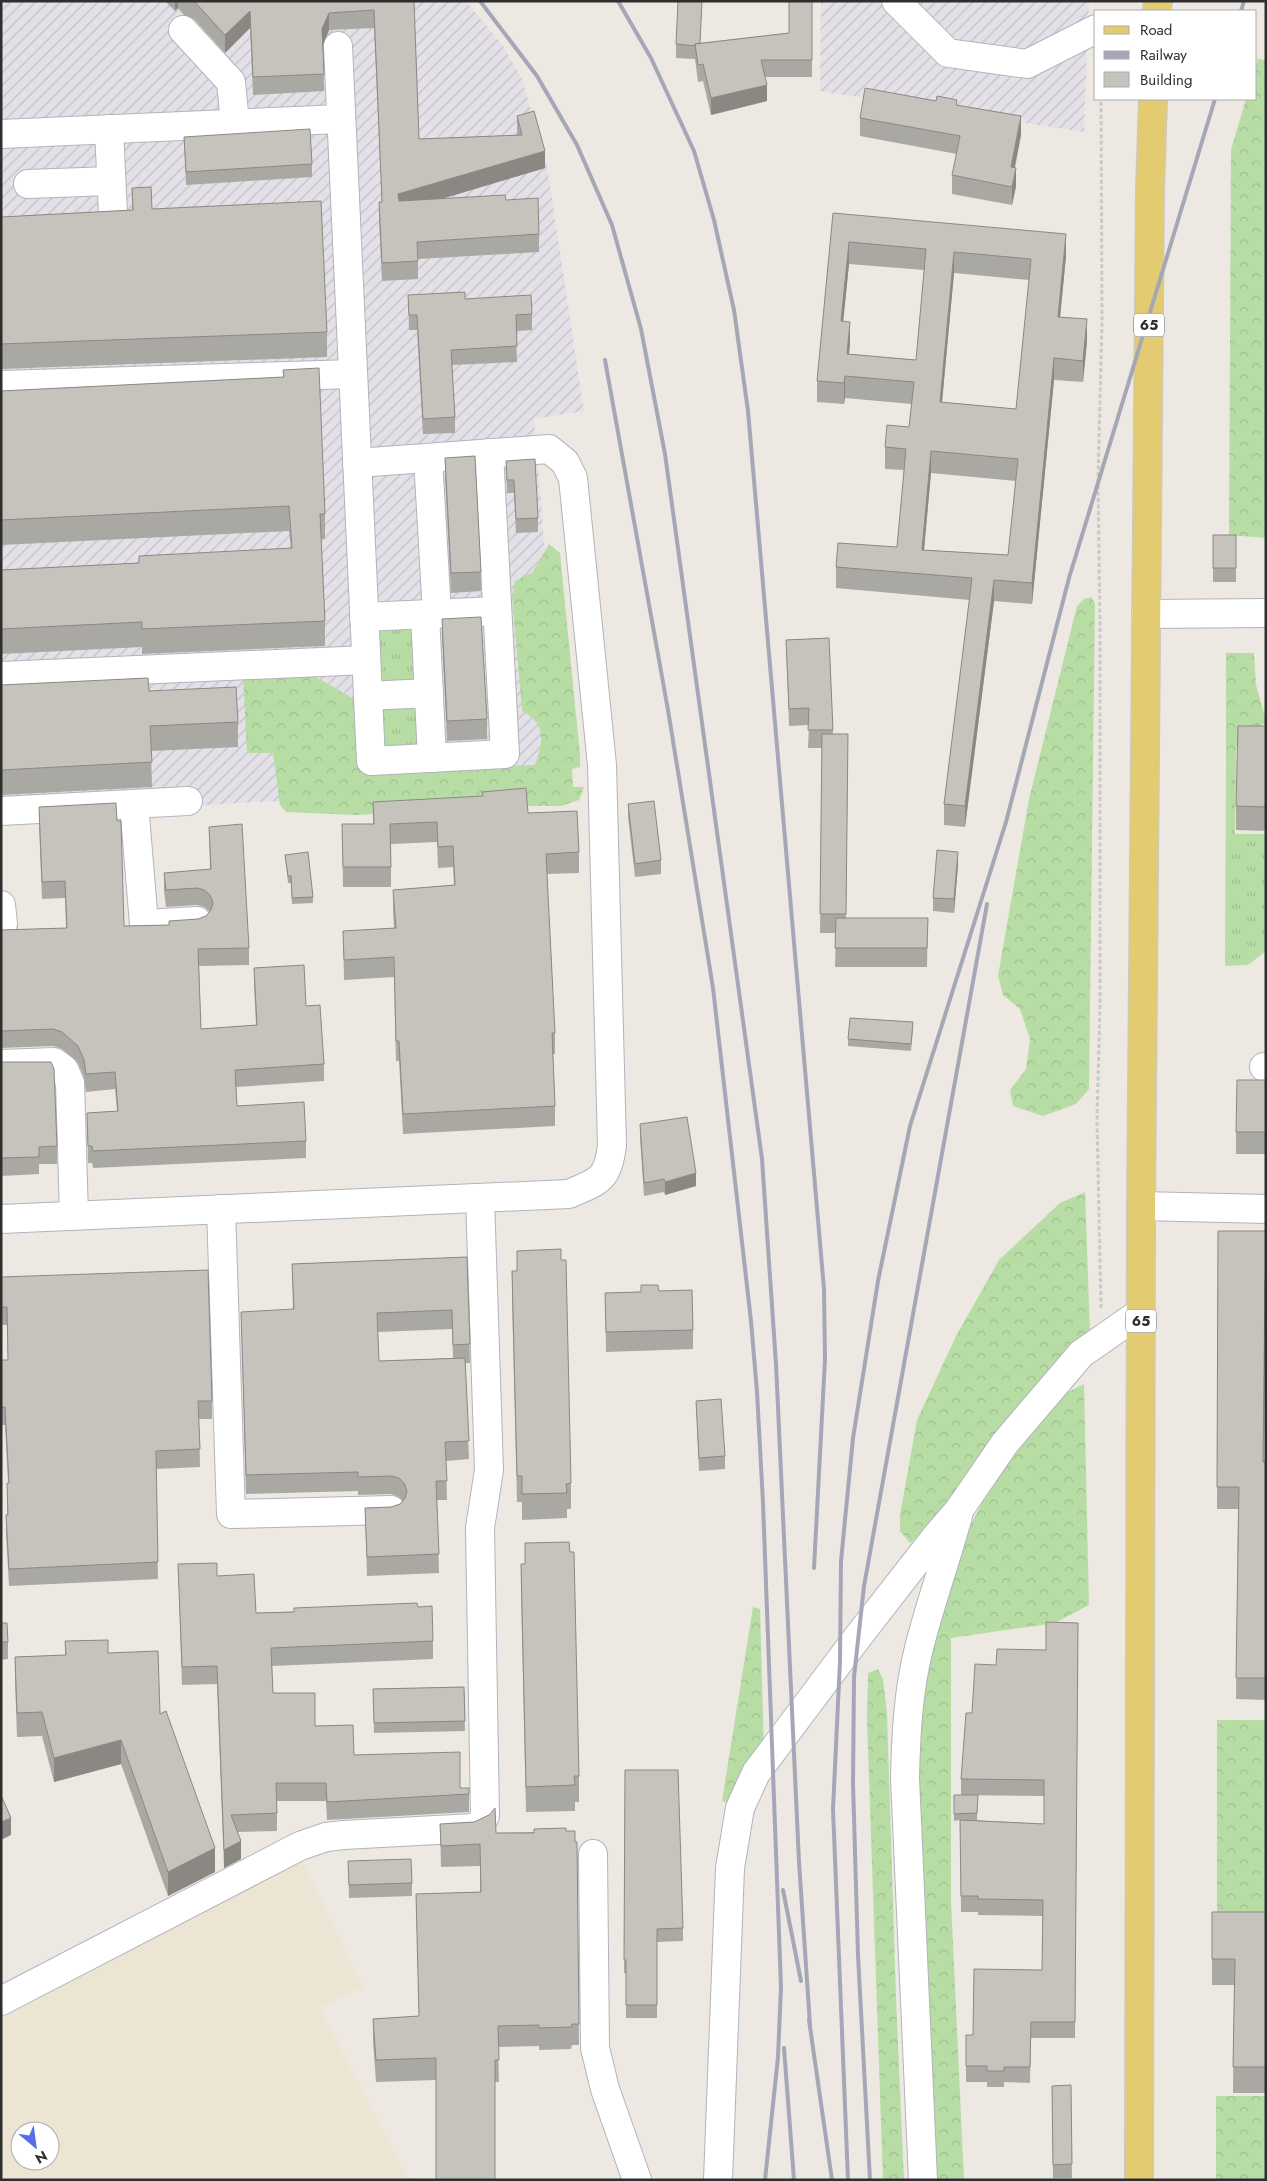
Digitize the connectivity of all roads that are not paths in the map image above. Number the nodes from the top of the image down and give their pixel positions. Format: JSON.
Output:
{"nodes":[{"id":1,"x":896,"y":1,"type":"edge"},
{"id":2,"x":1094,"y":29,"type":"edge"},
{"id":3,"x":183,"y":30,"type":"dead end"},
{"id":4,"x":338,"y":46,"type":"dead end"},
{"id":5,"x":1153,"y":100,"type":"edge"},
{"id":6,"x":341,"y":119,"type":"junction"},
{"id":7,"x":235,"y":124,"type":"junction"},
{"id":8,"x":108,"y":129,"type":"junction"},
{"id":9,"x":1,"y":134,"type":"edge"},
{"id":10,"x":111,"y":180,"type":"junction"},
{"id":11,"x":28,"y":184,"type":"dead end"},
{"id":12,"x":113,"y":214,"type":"edge"},
{"id":13,"x":353,"y":374,"type":"junction"},
{"id":14,"x":1,"y":384,"type":"edge"},
{"id":15,"x":489,"y":453,"type":"junction"},
{"id":16,"x":428,"y":458,"type":"junction"},
{"id":17,"x":357,"y":463,"type":"junction"},
{"id":18,"x":497,"y":611,"type":"junction"},
{"id":19,"x":1266,"y":613,"type":"edge"},
{"id":20,"x":431,"y":614,"type":"junction"},
{"id":21,"x":1146,"y":614,"type":"junction"},
{"id":22,"x":364,"y":618,"type":"junction"},
{"id":23,"x":366,"y":660,"type":"junction"},
{"id":24,"x":1,"y":676,"type":"edge"},
{"id":25,"x":429,"y":693,"type":"junction"},
{"id":26,"x":368,"y":696,"type":"junction"},
{"id":27,"x":432,"y":758,"type":"junction"},
{"id":28,"x":188,"y":801,"type":"dead end"},
{"id":29,"x":134,"y":804,"type":"junction"},
{"id":30,"x":1,"y":811,"type":"edge"},
{"id":31,"x":197,"y":921,"type":"edge"},
{"id":32,"x":1,"y":1064,"type":"edge"},
{"id":33,"x":480,"y":1198,"type":"junction"},
{"id":34,"x":1141,"y":1206,"type":"junction"},
{"id":35,"x":220,"y":1209,"type":"junction"},
{"id":36,"x":1266,"y":1209,"type":"edge"},
{"id":37,"x":74,"y":1216,"type":"junction"},
{"id":38,"x":1,"y":1219,"type":"edge"},
{"id":39,"x":1141,"y":1312,"type":"junction"},
{"id":40,"x":391,"y":1510,"type":"edge"},
{"id":41,"x":959,"y":1510,"type":"junction"},
{"id":42,"x":593,"y":1854,"type":"dead end"},
{"id":43,"x":1,"y":2001,"type":"edge"},
{"id":44,"x":637,"y":2180,"type":"edge"},
{"id":45,"x":718,"y":2180,"type":"edge"},
{"id":46,"x":923,"y":2180,"type":"edge"},
{"id":47,"x":1139,"y":2180,"type":"edge"}],
"edges":[{"from":1,"to":2,"type":"street"},
{"from":3,"to":7,"type":"street"},
{"from":4,"to":6,"type":"street"},
{"from":5,"to":21,"type":"main road","number":"65"},
{"from":6,"to":7,"type":"street"},
{"from":6,"to":13,"type":"street"},
{"from":7,"to":8,"type":"street"},
{"from":8,"to":9,"type":"street"},
{"from":8,"to":10,"type":"street"},
{"from":10,"to":11,"type":"street"},
{"from":10,"to":12,"type":"street"},
{"from":13,"to":14,"type":"street"},
{"from":13,"to":17,"type":"street"},
{"from":15,"to":16,"type":"street"},
{"from":15,"to":18,"type":"street"},
{"from":15,"to":33,"type":"street"},
{"from":16,"to":17,"type":"street"},
{"from":16,"to":20,"type":"street"},
{"from":17,"to":22,"type":"street"},
{"from":18,"to":20,"type":"street"},
{"from":18,"to":27,"type":"street"},
{"from":19,"to":21,"type":"street"},
{"from":20,"to":22,"type":"street"},
{"from":20,"to":25,"type":"street"},
{"from":21,"to":34,"type":"main road","number":"65"},
{"from":22,"to":23,"type":"street"},
{"from":23,"to":24,"type":"street"},
{"from":23,"to":26,"type":"street"},
{"from":25,"to":26,"type":"street"},
{"from":25,"to":27,"type":"street"},
{"from":26,"to":27,"type":"street"},
{"from":28,"to":29,"type":"street"},
{"from":29,"to":30,"type":"street"},
{"from":29,"to":31,"type":"street"},
{"from":32,"to":37,"type":"street"},
{"from":33,"to":35,"type":"street"},
{"from":33,"to":43,"type":"street"},
{"from":34,"to":36,"type":"street"},
{"from":34,"to":39,"type":"main road","number":"65"},
{"from":35,"to":37,"type":"street"},
{"from":35,"to":40,"type":"street"},
{"from":37,"to":38,"type":"street"},
{"from":39,"to":41,"type":"street"},
{"from":39,"to":47,"type":"main road","number":"65"},
{"from":41,"to":45,"type":"street"},
{"from":41,"to":46,"type":"street"},
{"from":42,"to":44,"type":"street"}]}
